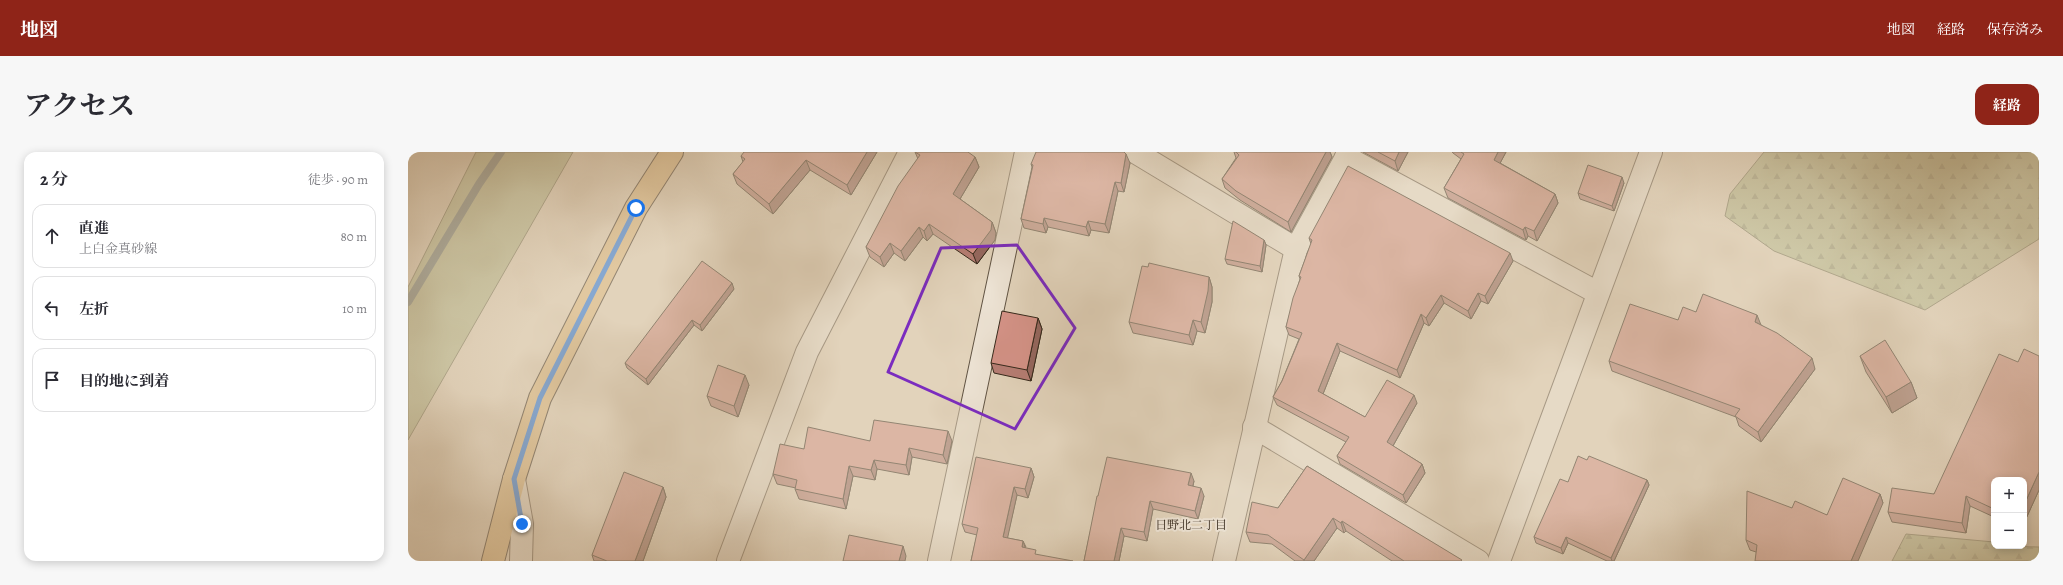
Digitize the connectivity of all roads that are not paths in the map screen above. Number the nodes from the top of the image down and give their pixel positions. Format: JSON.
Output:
{"nodes":[{"id":1,"x":672,"y":152,"type":"edge"},
{"id":2,"x":910,"y":152,"type":"edge"},
{"id":3,"x":1026,"y":152,"type":"edge"},
{"id":4,"x":1135,"y":152,"type":"edge"},
{"id":5,"x":1651,"y":152,"type":"edge"},
{"id":6,"x":1348,"y":155,"type":"edge"},
{"id":7,"x":1296,"y":249,"type":"junction"},
{"id":8,"x":1598,"y":293,"type":"junction"},
{"id":9,"x":1254,"y":427,"type":"junction"},
{"id":10,"x":514,"y":479,"type":"junction"},
{"id":11,"x":493,"y":561,"type":"edge"},
{"id":12,"x":520,"y":561,"type":"edge"},
{"id":13,"x":728,"y":561,"type":"edge"},
{"id":14,"x":939,"y":561,"type":"edge"},
{"id":15,"x":1224,"y":561,"type":"edge"},
{"id":16,"x":1478,"y":561,"type":"edge"},
{"id":17,"x":1499,"y":561,"type":"edge"}],
"edges":[{"from":1,"to":10,"type":"main road"},
{"from":2,"to":13,"type":"street"},
{"from":3,"to":14,"type":"street"},
{"from":4,"to":7,"type":"street"},
{"from":5,"to":8,"type":"street"},
{"from":6,"to":7,"type":"street"},
{"from":6,"to":8,"type":"street"},
{"from":7,"to":9,"type":"street"},
{"from":8,"to":17,"type":"street"},
{"from":9,"to":15,"type":"street"},
{"from":9,"to":16,"type":"street"},
{"from":10,"to":11,"type":"main road"},
{"from":10,"to":12,"type":"street"}]}
